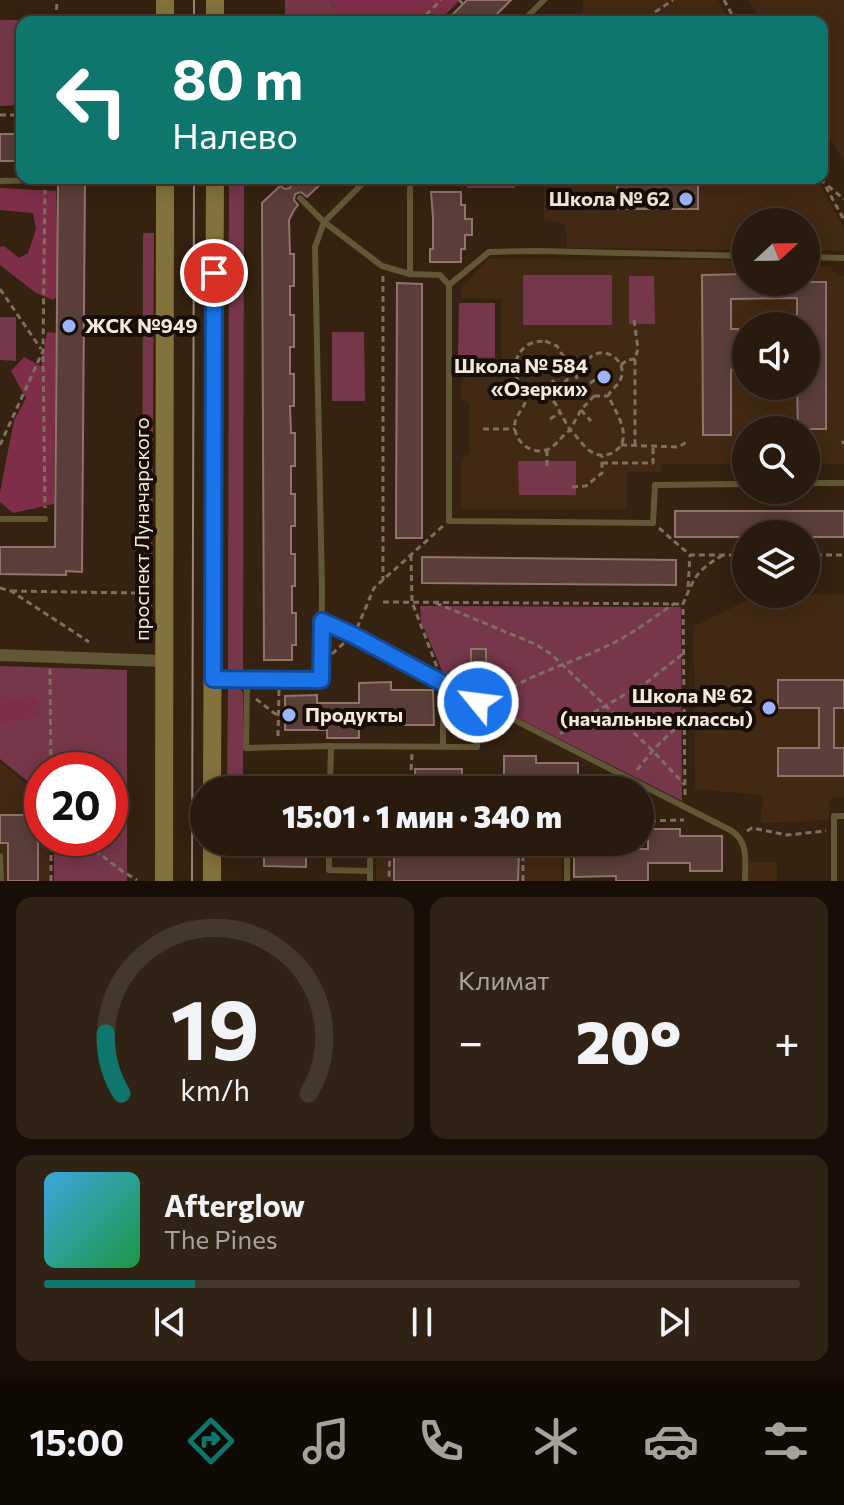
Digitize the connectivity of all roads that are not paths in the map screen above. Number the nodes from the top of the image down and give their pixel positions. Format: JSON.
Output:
{"nodes":[{"id":1,"x":544,"y":0,"type":"edge"},
{"id":2,"x":528,"y":16,"type":"edge"},
{"id":3,"x":165,"y":184,"type":"edge"},
{"id":4,"x":215,"y":184,"type":"edge"},
{"id":5,"x":362,"y":184,"type":"edge"},
{"id":6,"x":410,"y":184,"type":"edge"},
{"id":7,"x":300,"y":198,"type":"dead end"},
{"id":8,"x":324,"y":222,"type":"junction"},
{"id":9,"x":732,"y":256,"type":"edge"},
{"id":10,"x":820,"y":257,"type":"edge"},
{"id":11,"x":844,"y":258,"type":"edge"},
{"id":12,"x":410,"y":274,"type":"junction"},
{"id":13,"x":449,"y":285,"type":"junction"},
{"id":14,"x":820,"y":483,"type":"edge"},
{"id":15,"x":844,"y":483,"type":"edge"},
{"id":16,"x":732,"y":484,"type":"edge"},
{"id":17,"x":0,"y":519,"type":"edge"},
{"id":18,"x":45,"y":519,"type":"road end"},
{"id":19,"x":322,"y":621,"type":"junction"},
{"id":20,"x":0,"y":655,"type":"edge"},
{"id":21,"x":164,"y":661,"type":"junction"},
{"id":22,"x":478,"y":670,"type":"dead end"},
{"id":23,"x":213,"y":679,"type":"junction"},
{"id":24,"x":247,"y":680,"type":"junction"},
{"id":25,"x":443,"y":702,"type":"dead end"},
{"id":26,"x":481,"y":703,"type":"junction"},
{"id":27,"x":331,"y":746,"type":"junction"},
{"id":28,"x":443,"y":747,"type":"junction"},
{"id":29,"x":618,"y":773,"type":"joint"},
{"id":30,"x":212,"y":776,"type":"edge"},
{"id":31,"x":331,"y":776,"type":"edge"},
{"id":32,"x":844,"y":816,"type":"edge"},
{"id":33,"x":0,"y":856,"type":"edge"},
{"id":34,"x":212,"y":856,"type":"edge"},
{"id":35,"x":329,"y":856,"type":"edge"},
{"id":36,"x":370,"y":856,"type":"edge"},
{"id":37,"x":567,"y":856,"type":"edge"},
{"id":38,"x":370,"y":871,"type":"junction"},
{"id":39,"x":1,"y":881,"type":"edge"},
{"id":40,"x":164,"y":881,"type":"edge"},
{"id":41,"x":212,"y":881,"type":"edge"},
{"id":42,"x":370,"y":881,"type":"edge"},
{"id":43,"x":567,"y":881,"type":"edge"},
{"id":44,"x":745,"y":881,"type":"edge"},
{"id":45,"x":834,"y":881,"type":"edge"}],
"edges":[{"from":1,"to":2,"type":"lane"},
{"from":3,"to":21,"type":"main road","name":"проспект Луначарского"},
{"from":4,"to":23,"type":"main road"},
{"from":5,"to":8,"type":"lane"},
{"from":6,"to":12,"type":"lane"},
{"from":7,"to":8,"type":"lane"},
{"from":8,"to":12,"type":"lane"},
{"from":8,"to":19,"type":"lane"},
{"from":9,"to":13,"type":"lane"},
{"from":10,"to":11,"type":"lane"},
{"from":12,"to":13,"type":"lane"},
{"from":13,"to":16,"type":"lane"},
{"from":14,"to":15,"type":"lane"},
{"from":17,"to":18,"type":"lane"},
{"from":19,"to":24,"type":"lane"},
{"from":19,"to":26,"type":"lane"},
{"from":20,"to":21,"type":"street"},
{"from":21,"to":40,"type":"main road","name":"проспект Луначарского"},
{"from":22,"to":26,"type":"lane"},
{"from":23,"to":24,"type":"lane"},
{"from":23,"to":30,"type":"main road"},
{"from":24,"to":27,"type":"lane"},
{"from":25,"to":28,"type":"lane"},
{"from":26,"to":28,"type":"lane"},
{"from":26,"to":29,"type":"lane"},
{"from":27,"to":28,"type":"lane"},
{"from":27,"to":31,"type":"lane"},
{"from":29,"to":44,"type":"lane"},
{"from":32,"to":45,"type":"lane"},
{"from":33,"to":39,"type":"lane"},
{"from":34,"to":41,"type":"main road"},
{"from":35,"to":38,"type":"lane"},
{"from":36,"to":38,"type":"lane"},
{"from":37,"to":43,"type":"lane"},
{"from":38,"to":42,"type":"lane"}]}
